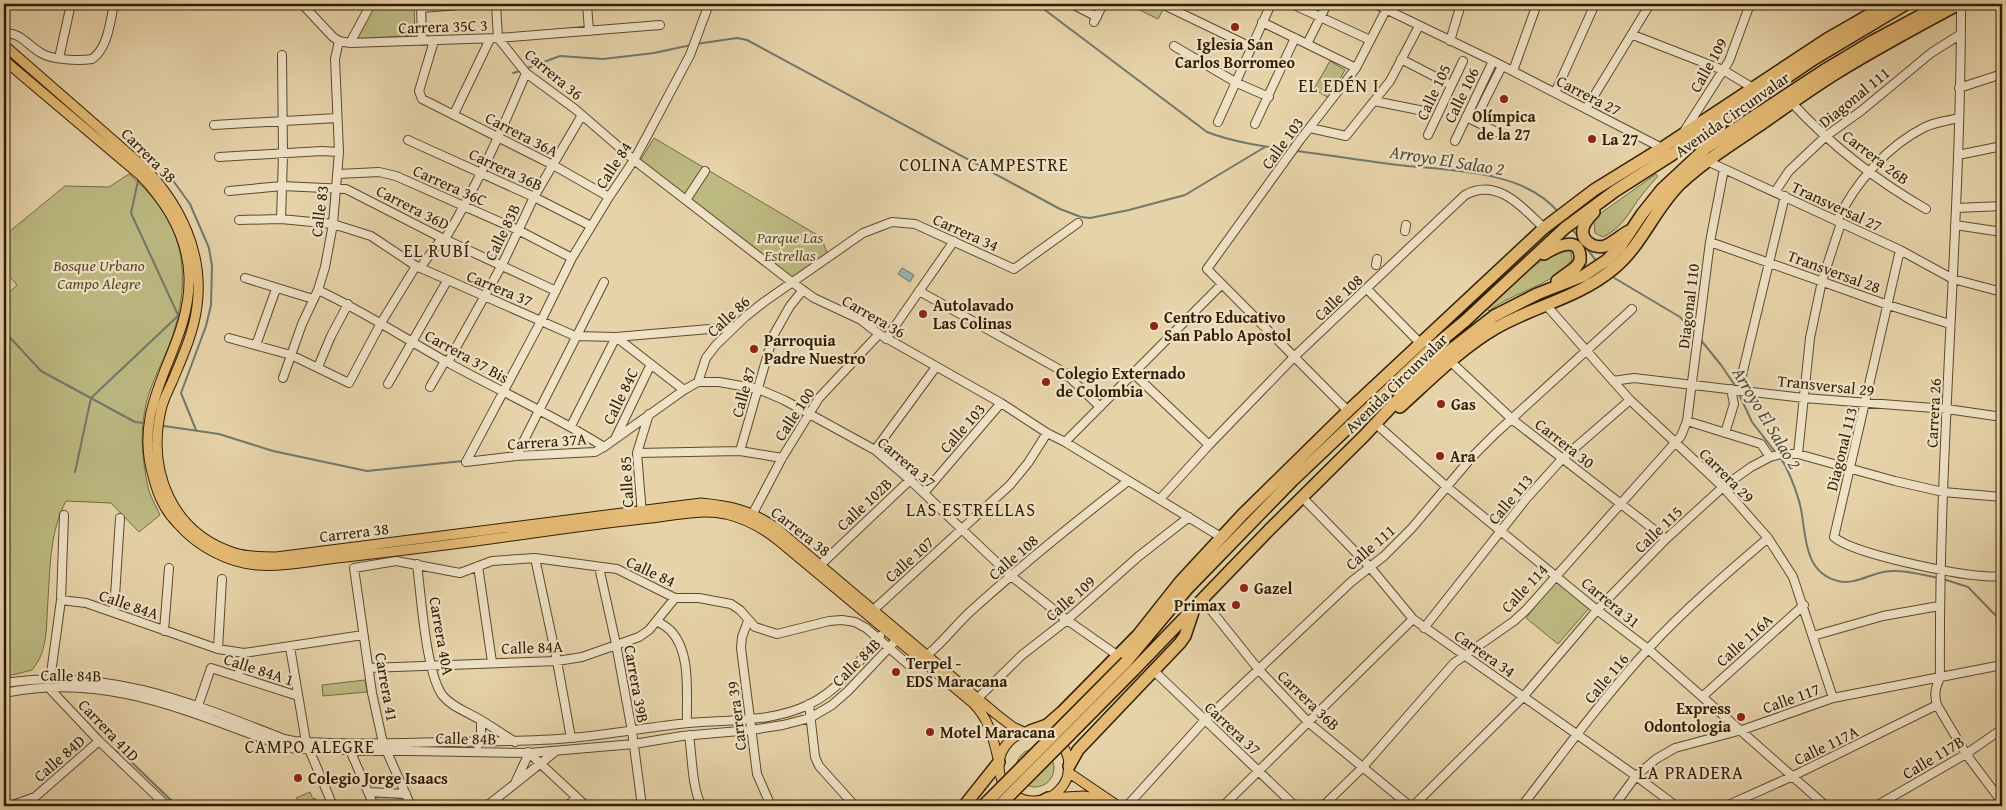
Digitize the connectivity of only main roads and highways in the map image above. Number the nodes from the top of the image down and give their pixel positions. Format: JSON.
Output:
{"nodes":[{"id":1,"x":1888,"y":4,"type":"edge"},
{"id":2,"x":1906,"y":4,"type":"edge"},
{"id":3,"x":1942,"y":4,"type":"edge"},
{"id":4,"x":1960,"y":4,"type":"edge"},
{"id":5,"x":1872,"y":8,"type":"edge"},
{"id":6,"x":4,"y":44,"type":"edge"},
{"id":7,"x":4,"y":60,"type":"edge"},
{"id":8,"x":1605,"y":198,"type":"junction"},
{"id":9,"x":1632,"y":228,"type":"junction"},
{"id":10,"x":1611,"y":264,"type":"junction"},
{"id":11,"x":1515,"y":272,"type":"junction"},
{"id":12,"x":1600,"y":272,"type":"junction"},
{"id":13,"x":1537,"y":294,"type":"junction"},
{"id":14,"x":1376,"y":424,"type":"junction"},
{"id":15,"x":642,"y":515,"type":"junction"},
{"id":16,"x":397,"y":552,"type":"junction"},
{"id":17,"x":396,"y":561,"type":"road end"},
{"id":18,"x":1194,"y":608,"type":"junction"},
{"id":19,"x":1159,"y":623,"type":"junction"},
{"id":20,"x":1138,"y":635,"type":"junction"},
{"id":21,"x":1126,"y":662,"type":"junction"},
{"id":22,"x":975,"y":701,"type":"junction"},
{"id":23,"x":1027,"y":732,"type":"junction"},
{"id":24,"x":999,"y":762,"type":"junction"},
{"id":25,"x":1068,"y":769,"type":"junction"},
{"id":26,"x":1048,"y":798,"type":"junction"},
{"id":27,"x":1106,"y":799,"type":"junction"},
{"id":28,"x":964,"y":806,"type":"edge"},
{"id":29,"x":983,"y":806,"type":"edge"},
{"id":30,"x":999,"y":806,"type":"edge"},
{"id":31,"x":1034,"y":806,"type":"edge"},
{"id":32,"x":1118,"y":806,"type":"edge"}],
"edges":[{"from":1,"to":5,"type":"highway"},
{"from":2,"to":8,"type":"highway","name":"Avenida Circunvalar"},
{"from":3,"to":9,"type":"highway","name":"Avenida Circunvalar"},
{"from":4,"to":10,"type":"highway"},
{"from":5,"to":20,"type":"highway"},
{"from":6,"to":15,"type":"main road","name":"Carrera 38"},
{"from":7,"to":16,"type":"main road","name":"Carrera 38"},
{"from":8,"to":9,"type":"highway"},
{"from":8,"to":11,"type":"highway","name":"Avenida Circunvalar"},
{"from":9,"to":10,"type":"highway","name":"Avenida Circunvalar"},
{"from":10,"to":12,"type":"highway","name":"Avenida Circunvalar"},
{"from":11,"to":13,"type":"highway"},
{"from":11,"to":19,"type":"highway","name":"Avenida Circunvalar"},
{"from":12,"to":13,"type":"highway","name":"Avenida Circunvalar"},
{"from":12,"to":14,"type":"highway"},
{"from":13,"to":14,"type":"highway","name":"Avenida Circunvalar"},
{"from":14,"to":18,"type":"highway","name":"Avenida Circunvalar"},
{"from":15,"to":16,"type":"main road","name":"Carrera 38"},
{"from":15,"to":22,"type":"main road","name":"Carrera 38"},
{"from":16,"to":17,"type":"main road"},
{"from":18,"to":21,"type":"highway","name":"Avenida Circunvalar"},
{"from":18,"to":25,"type":"highway"},
{"from":19,"to":20,"type":"highway"},
{"from":19,"to":21,"type":"highway","name":"Avenida Circunvalar"},
{"from":20,"to":21,"type":"highway"},
{"from":21,"to":23,"type":"highway"},
{"from":21,"to":29,"type":"highway","name":"Avenida Circunvalar","bridge":true},
{"from":21,"to":30,"type":"highway","name":"Avenida Circunvalar","bridge":true},
{"from":22,"to":23,"type":"main road","name":"Carrera 38"},
{"from":22,"to":24,"type":"main road","name":"Carrera 38"},
{"from":23,"to":24,"type":"main road"},
{"from":23,"to":25,"type":"main road"},
{"from":24,"to":26,"type":"main road"},
{"from":24,"to":28,"type":"highway"},
{"from":25,"to":26,"type":"main road"},
{"from":25,"to":27,"type":"main road"},
{"from":26,"to":27,"type":"main road"},
{"from":26,"to":31,"type":"highway"},
{"from":27,"to":32,"type":"main road"}]}
